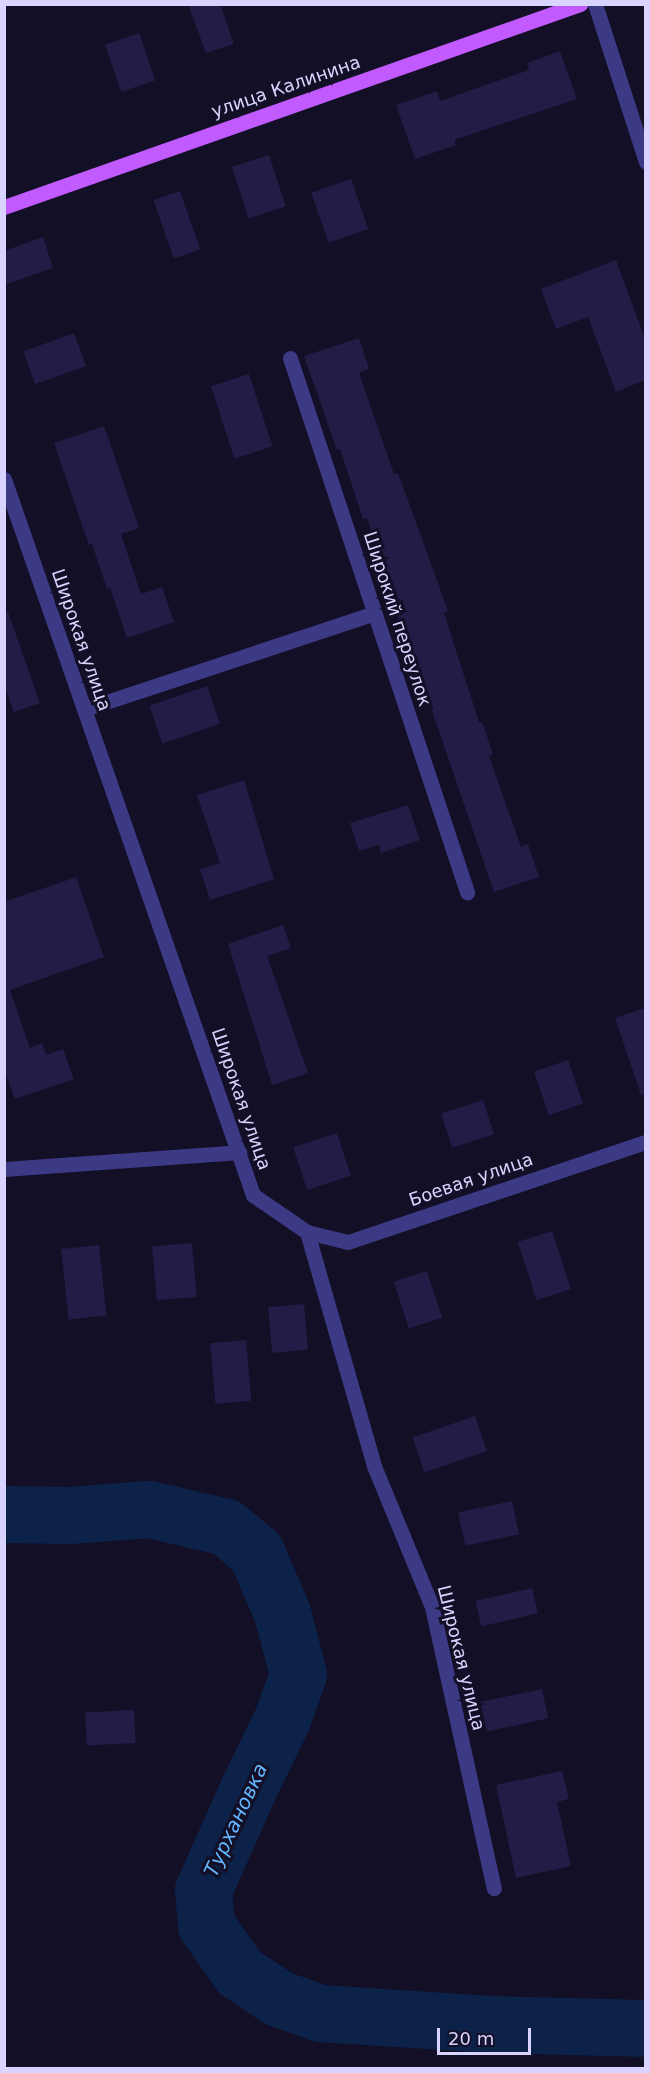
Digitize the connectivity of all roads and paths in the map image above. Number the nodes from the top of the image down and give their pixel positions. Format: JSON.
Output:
{"nodes":[{"id":1,"x":580,"y":4,"type":"edge"},
{"id":2,"x":595,"y":4,"type":"edge"},
{"id":3,"x":645,"y":162,"type":"edge"},
{"id":4,"x":4,"y":207,"type":"edge"},
{"id":5,"x":290,"y":358,"type":"dead end"},
{"id":6,"x":4,"y":479,"type":"edge"},
{"id":7,"x":375,"y":613,"type":"junction"},
{"id":8,"x":85,"y":709,"type":"junction"},
{"id":9,"x":467,"y":892,"type":"dead end"},
{"id":10,"x":645,"y":1142,"type":"edge"},
{"id":11,"x":239,"y":1152,"type":"junction"},
{"id":12,"x":4,"y":1169,"type":"edge"},
{"id":13,"x":307,"y":1232,"type":"junction"},
{"id":14,"x":494,"y":1888,"type":"dead end"}],
"edges":[{"from":1,"to":4,"type":"main road","name":"улица Калинина"},
{"from":2,"to":3,"type":"street"},
{"from":5,"to":7,"type":"street","name":"Широкий переулок"},
{"from":6,"to":8,"type":"street","name":"Широкая улица"},
{"from":7,"to":8,"type":"street"},
{"from":7,"to":9,"type":"street","name":"Широкий переулок"},
{"from":8,"to":11,"type":"street","name":"Широкая улица"},
{"from":10,"to":13,"type":"street","name":"Боевая улица"},
{"from":11,"to":12,"type":"street"},
{"from":11,"to":13,"type":"street","name":"Широкая улица"},
{"from":13,"to":14,"type":"street","name":"Широкая улица"}]}
